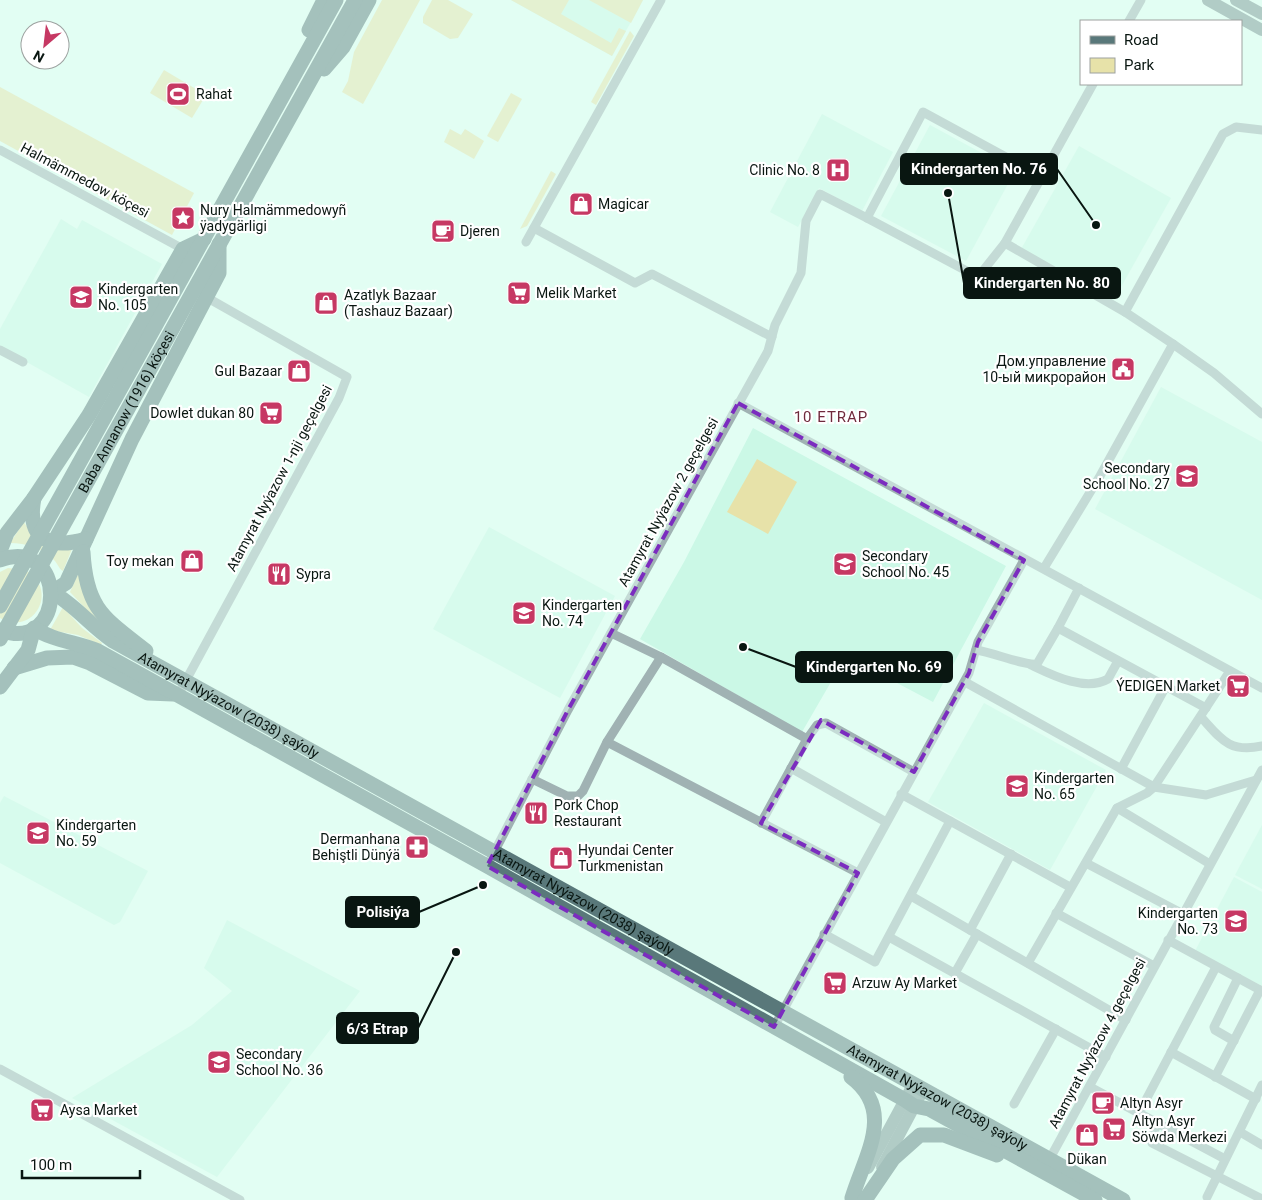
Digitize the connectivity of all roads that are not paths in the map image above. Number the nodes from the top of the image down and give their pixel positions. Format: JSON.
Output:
{"nodes":[{"id":1,"x":324,"y":0,"type":"edge"},
{"id":2,"x":336,"y":0,"type":"edge"},
{"id":3,"x":355,"y":0,"type":"edge"},
{"id":4,"x":370,"y":0,"type":"edge"},
{"id":5,"x":661,"y":0,"type":"edge"},
{"id":6,"x":1141,"y":0,"type":"edge"},
{"id":7,"x":1208,"y":0,"type":"edge"},
{"id":8,"x":1236,"y":0,"type":"edge"},
{"id":9,"x":1262,"y":14,"type":"edge"},
{"id":10,"x":1130,"y":20,"type":"edge"},
{"id":11,"x":1262,"y":30,"type":"edge"},
{"id":12,"x":1092,"y":85,"type":"edge"},
{"id":13,"x":286,"y":90,"type":"junction"},
{"id":14,"x":301,"y":97,"type":"junction"},
{"id":15,"x":1262,"y":130,"type":"edge"},
{"id":16,"x":0,"y":150,"type":"edge"},
{"id":17,"x":1041,"y":176,"type":"junction"},
{"id":18,"x":866,"y":218,"type":"junction"},
{"id":19,"x":534,"y":228,"type":"junction"},
{"id":20,"x":204,"y":239,"type":"junction"},
{"id":21,"x":526,"y":242,"type":"dead end"},
{"id":22,"x":1005,"y":243,"type":"junction"},
{"id":23,"x":219,"y":244,"type":"junction"},
{"id":24,"x":183,"y":249,"type":"junction"},
{"id":25,"x":206,"y":297,"type":"junction"},
{"id":26,"x":1125,"y":312,"type":"junction"},
{"id":27,"x":772,"y":337,"type":"junction"},
{"id":28,"x":1173,"y":344,"type":"junction"},
{"id":29,"x":0,"y":350,"type":"edge"},
{"id":30,"x":23,"y":362,"type":"dead end"},
{"id":31,"x":738,"y":403,"type":"junction"},
{"id":32,"x":1262,"y":414,"type":"edge"},
{"id":33,"x":34,"y":498,"type":"junction"},
{"id":34,"x":17,"y":517,"type":"junction"},
{"id":35,"x":0,"y":528,"type":"edge"},
{"id":36,"x":84,"y":545,"type":"junction"},
{"id":37,"x":0,"y":551,"type":"edge"},
{"id":38,"x":0,"y":560,"type":"edge"},
{"id":39,"x":1024,"y":560,"type":"junction"},
{"id":40,"x":1044,"y":568,"type":"junction"},
{"id":41,"x":1079,"y":588,"type":"junction"},
{"id":42,"x":52,"y":592,"type":"junction"},
{"id":43,"x":0,"y":606,"type":"edge"},
{"id":44,"x":34,"y":628,"type":"junction"},
{"id":45,"x":1058,"y":628,"type":"junction"},
{"id":46,"x":0,"y":630,"type":"edge"},
{"id":47,"x":611,"y":633,"type":"junction"},
{"id":48,"x":0,"y":639,"type":"edge"},
{"id":49,"x":976,"y":650,"type":"junction"},
{"id":50,"x":661,"y":657,"type":"junction"},
{"id":51,"x":1118,"y":661,"type":"junction"},
{"id":52,"x":1031,"y":665,"type":"junction"},
{"id":53,"x":14,"y":668,"type":"junction"},
{"id":54,"x":1230,"y":671,"type":"junction"},
{"id":55,"x":1,"y":682,"type":"edge"},
{"id":56,"x":965,"y":682,"type":"junction"},
{"id":57,"x":1166,"y":686,"type":"junction"},
{"id":58,"x":181,"y":688,"type":"junction"},
{"id":59,"x":1262,"y":688,"type":"edge"},
{"id":60,"x":1203,"y":712,"type":"junction"},
{"id":61,"x":807,"y":739,"type":"junction"},
{"id":62,"x":607,"y":742,"type":"junction"},
{"id":63,"x":1262,"y":746,"type":"edge"},
{"id":64,"x":791,"y":768,"type":"junction"},
{"id":65,"x":1122,"y":769,"type":"junction"},
{"id":66,"x":1262,"y":770,"type":"edge"},
{"id":67,"x":914,"y":772,"type":"junction"},
{"id":68,"x":532,"y":779,"type":"junction"},
{"id":69,"x":1256,"y":780,"type":"junction"},
{"id":70,"x":1154,"y":787,"type":"junction"},
{"id":71,"x":901,"y":794,"type":"junction"},
{"id":72,"x":1117,"y":808,"type":"junction"},
{"id":73,"x":950,"y":821,"type":"junction"},
{"id":74,"x":886,"y":822,"type":"junction"},
{"id":75,"x":761,"y":823,"type":"junction"},
{"id":76,"x":1011,"y":854,"type":"junction"},
{"id":77,"x":491,"y":860,"type":"junction"},
{"id":78,"x":1086,"y":863,"type":"junction"},
{"id":79,"x":1210,"y":864,"type":"junction"},
{"id":80,"x":858,"y":874,"type":"junction"},
{"id":81,"x":1070,"y":887,"type":"junction"},
{"id":82,"x":911,"y":896,"type":"junction"},
{"id":83,"x":1056,"y":913,"type":"junction"},
{"id":84,"x":1183,"y":914,"type":"junction"},
{"id":85,"x":974,"y":932,"type":"junction"},
{"id":86,"x":824,"y":934,"type":"junction"},
{"id":87,"x":888,"y":937,"type":"junction"},
{"id":88,"x":1168,"y":940,"type":"junction"},
{"id":89,"x":1028,"y":963,"type":"junction"},
{"id":90,"x":1154,"y":966,"type":"junction"},
{"id":91,"x":1216,"y":967,"type":"junction"},
{"id":92,"x":955,"y":973,"type":"junction"},
{"id":93,"x":1238,"y":978,"type":"junction"},
{"id":94,"x":1261,"y":991,"type":"edge"},
{"id":95,"x":782,"y":1012,"type":"junction"},
{"id":96,"x":1126,"y":1020,"type":"junction"},
{"id":97,"x":774,"y":1027,"type":"junction"},
{"id":98,"x":1056,"y":1029,"type":"junction"},
{"id":99,"x":1234,"y":1041,"type":"junction"},
{"id":100,"x":1171,"y":1052,"type":"junction"},
{"id":101,"x":1106,"y":1057,"type":"junction"},
{"id":102,"x":0,"y":1069,"type":"edge"},
{"id":103,"x":1215,"y":1077,"type":"junction"},
{"id":104,"x":918,"y":1087,"type":"junction"},
{"id":105,"x":1090,"y":1087,"type":"junction"},
{"id":106,"x":1260,"y":1092,"type":"edge"},
{"id":107,"x":910,"y":1103,"type":"junction"},
{"id":108,"x":1014,"y":1104,"type":"dead end"},
{"id":109,"x":1140,"y":1113,"type":"junction"},
{"id":110,"x":1158,"y":1123,"type":"junction"},
{"id":111,"x":1240,"y":1132,"type":"junction"},
{"id":112,"x":1262,"y":1145,"type":"edge"},
{"id":113,"x":1225,"y":1159,"type":"junction"},
{"id":114,"x":1046,"y":1166,"type":"junction"},
{"id":115,"x":1217,"y":1176,"type":"junction"},
{"id":116,"x":1207,"y":1197,"type":"dead end"},
{"id":117,"x":858,"y":1199,"type":"edge"},
{"id":118,"x":1262,"y":1199,"type":"edge"},
{"id":119,"x":240,"y":1200,"type":"edge"},
{"id":120,"x":1095,"y":1200,"type":"edge"},
{"id":121,"x":1123,"y":1200,"type":"edge"}],
"edges":[{"from":1,"to":13,"type":"main road"},
{"from":2,"to":13,"type":"main road","name":"Baba Annanow (1916) köçesi"},
{"from":3,"to":14,"type":"main road","name":"Baba Annanow (1916) köçesi"},
{"from":4,"to":14,"type":"main road"},
{"from":5,"to":19,"type":"street"},
{"from":6,"to":10,"type":"street"},
{"from":7,"to":11,"type":"main road"},
{"from":8,"to":9,"type":"main road"},
{"from":12,"to":17,"type":"street"},
{"from":13,"to":20,"type":"main road","name":"Baba Annanow (1916) köçesi"},
{"from":14,"to":23,"type":"main road","name":"Baba Annanow (1916) köçesi"},
{"from":15,"to":26,"type":"street"},
{"from":16,"to":24,"type":"street","name":"Halmämmedow köçesi"},
{"from":17,"to":18,"type":"street"},
{"from":17,"to":22,"type":"street"},
{"from":18,"to":22,"type":"street"},
{"from":18,"to":27,"type":"street","name":"Atamyrat Nyýazow 2 geçelgesi"},
{"from":19,"to":21,"type":"street"},
{"from":19,"to":27,"type":"street"},
{"from":20,"to":24,"type":"main road"},
{"from":20,"to":43,"type":"main road","name":"Baba Annanow (1916) köçesi"},
{"from":22,"to":26,"type":"street"},
{"from":23,"to":25,"type":"main road"},
{"from":23,"to":48,"type":"main road","name":"Baba Annanow (1916) köçesi"},
{"from":24,"to":33,"type":"main road"},
{"from":25,"to":36,"type":"main road"},
{"from":25,"to":58,"type":"street","name":"Atamyrat Nyýazow 1-nji geçelgesi"},
{"from":26,"to":28,"type":"street"},
{"from":27,"to":31,"type":"street","name":"Atamyrat Nyýazow 2 geçelgesi"},
{"from":28,"to":32,"type":"street"},
{"from":28,"to":40,"type":"street"},
{"from":29,"to":30,"type":"street"},
{"from":31,"to":39,"type":"street"},
{"from":31,"to":47,"type":"street","name":"Atamyrat Nyýazow 2 geçelgesi"},
{"from":33,"to":34,"type":"main road"},
{"from":33,"to":36,"type":"main road"},
{"from":34,"to":35,"type":"main road"},
{"from":34,"to":37,"type":"main road"},
{"from":36,"to":42,"type":"main road"},
{"from":36,"to":58,"type":"main road"},
{"from":38,"to":42,"type":"main road"},
{"from":39,"to":40,"type":"street"},
{"from":39,"to":49,"type":"street"},
{"from":40,"to":41,"type":"street"},
{"from":41,"to":45,"type":"street"},
{"from":41,"to":54,"type":"street"},
{"from":42,"to":44,"type":"main road"},
{"from":42,"to":58,"type":"main road","name":"Atamyrat Nyýazow (2038) şaýoly"},
{"from":44,"to":46,"type":"main road"},
{"from":44,"to":53,"type":"main road"},
{"from":44,"to":58,"type":"main road","name":"Atamyrat Nyýazow (2038) şaýoly"},
{"from":45,"to":51,"type":"street"},
{"from":45,"to":52,"type":"street"},
{"from":47,"to":50,"type":"street"},
{"from":47,"to":68,"type":"street","name":"Atamyrat Nyýazow 2 geçelgesi"},
{"from":49,"to":52,"type":"street"},
{"from":49,"to":56,"type":"street"},
{"from":50,"to":61,"type":"street"},
{"from":50,"to":62,"type":"street"},
{"from":51,"to":52,"type":"street"},
{"from":51,"to":57,"type":"street"},
{"from":53,"to":55,"type":"main road"},
{"from":53,"to":58,"type":"main road"},
{"from":54,"to":59,"type":"street"},
{"from":54,"to":60,"type":"street"},
{"from":56,"to":65,"type":"street"},
{"from":56,"to":67,"type":"street"},
{"from":57,"to":60,"type":"street"},
{"from":57,"to":65,"type":"street"},
{"from":58,"to":77,"type":"main road","name":"Atamyrat Nyýazow (2038) şaýoly"},
{"from":60,"to":63,"type":"street"},
{"from":60,"to":70,"type":"street"},
{"from":61,"to":64,"type":"street"},
{"from":61,"to":67,"type":"street"},
{"from":62,"to":68,"type":"street"},
{"from":62,"to":75,"type":"street"},
{"from":64,"to":74,"type":"street"},
{"from":64,"to":75,"type":"street"},
{"from":65,"to":70,"type":"street"},
{"from":66,"to":69,"type":"street","name":"Atamyrat Nyýazow 4 geçelgesi"},
{"from":67,"to":71,"type":"street"},
{"from":68,"to":77,"type":"street","name":"Atamyrat Nyýazow 2 geçelgesi"},
{"from":69,"to":70,"type":"street"},
{"from":69,"to":79,"type":"street","name":"Atamyrat Nyýazow 4 geçelgesi"},
{"from":70,"to":72,"type":"street"},
{"from":71,"to":73,"type":"street"},
{"from":71,"to":74,"type":"street"},
{"from":72,"to":78,"type":"street"},
{"from":72,"to":79,"type":"street"},
{"from":73,"to":76,"type":"street"},
{"from":73,"to":82,"type":"street"},
{"from":74,"to":80,"type":"street"},
{"from":75,"to":80,"type":"street"},
{"from":76,"to":81,"type":"street"},
{"from":76,"to":85,"type":"street"},
{"from":77,"to":95,"type":"main road","name":"Atamyrat Nyýazow (2038) şaýoly"},
{"from":77,"to":97,"type":"main road","name":"Atamyrat Nyýazow (2038) şaýoly"},
{"from":78,"to":81,"type":"street"},
{"from":78,"to":84,"type":"street"},
{"from":79,"to":84,"type":"street","name":"Atamyrat Nyýazow 4 geçelgesi"},
{"from":80,"to":86,"type":"street"},
{"from":81,"to":83,"type":"street"},
{"from":82,"to":85,"type":"street"},
{"from":82,"to":87,"type":"street"},
{"from":83,"to":89,"type":"street"},
{"from":83,"to":90,"type":"street"},
{"from":84,"to":88,"type":"street","name":"Atamyrat Nyýazow 4 geçelgesi"},
{"from":85,"to":89,"type":"street"},
{"from":85,"to":92,"type":"street"},
{"from":86,"to":87,"type":"street"},
{"from":86,"to":95,"type":"street"},
{"from":87,"to":92,"type":"street"},
{"from":88,"to":90,"type":"street","name":"Atamyrat Nyýazow 4 geçelgesi"},
{"from":88,"to":91,"type":"street"},
{"from":89,"to":96,"type":"street"},
{"from":90,"to":96,"type":"street","name":"Atamyrat Nyýazow 4 geçelgesi"},
{"from":91,"to":93,"type":"street"},
{"from":91,"to":100,"type":"street"},
{"from":92,"to":98,"type":"street"},
{"from":93,"to":94,"type":"street"},
{"from":93,"to":99,"type":"street"},
{"from":94,"to":99,"type":"street"},
{"from":95,"to":97,"type":"street"},
{"from":95,"to":104,"type":"main road","name":"Atamyrat Nyýazow (2038) şaýoly"},
{"from":96,"to":101,"type":"street","name":"Atamyrat Nyýazow 4 geçelgesi"},
{"from":97,"to":107,"type":"main road","name":"Atamyrat Nyýazow (2038) şaýoly"},
{"from":97,"to":117,"type":"main road"},
{"from":98,"to":101,"type":"street"},
{"from":98,"to":108,"type":"street"},
{"from":99,"to":103,"type":"street"},
{"from":100,"to":103,"type":"street"},
{"from":100,"to":109,"type":"street"},
{"from":101,"to":105,"type":"street","name":"Atamyrat Nyýazow 4 geçelgesi"},
{"from":102,"to":119,"type":"street"},
{"from":103,"to":106,"type":"street"},
{"from":104,"to":107,"type":"main road"},
{"from":104,"to":114,"type":"main road","name":"Atamyrat Nyýazow (2038) şaýoly"},
{"from":105,"to":109,"type":"street"},
{"from":105,"to":114,"type":"street","name":"Atamyrat Nyýazow 4 geçelgesi"},
{"from":106,"to":111,"type":"street"},
{"from":107,"to":114,"type":"main road","name":"Atamyrat Nyýazow (2038) şaýoly"},
{"from":107,"to":117,"type":"main road"},
{"from":109,"to":110,"type":"street"},
{"from":110,"to":113,"type":"street"},
{"from":110,"to":115,"type":"street"},
{"from":111,"to":112,"type":"street"},
{"from":111,"to":113,"type":"street"},
{"from":113,"to":115,"type":"street"},
{"from":114,"to":117,"type":"main road"},
{"from":114,"to":120,"type":"main road","name":"Atamyrat Nyýazow (2038) şaýoly"},
{"from":114,"to":121,"type":"main road","name":"Atamyrat Nyýazow (2038) şaýoly"},
{"from":115,"to":116,"type":"street"},
{"from":115,"to":118,"type":"street"}]}
